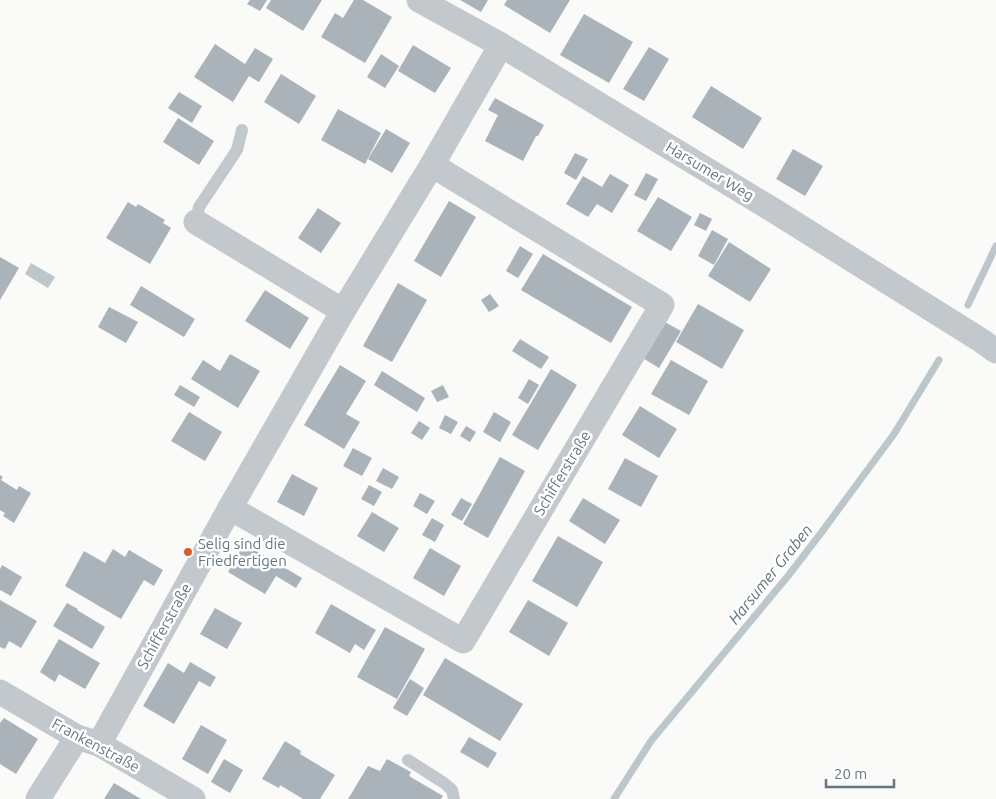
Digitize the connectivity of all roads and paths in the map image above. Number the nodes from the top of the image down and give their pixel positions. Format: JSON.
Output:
{"nodes":[{"id":1,"x":419,"y":0,"type":"edge"},
{"id":2,"x":501,"y":45,"type":"junction"},
{"id":3,"x":242,"y":130,"type":"dead end"},
{"id":4,"x":432,"y":165,"type":"junction"},
{"id":5,"x":196,"y":222,"type":"joint"},
{"id":6,"x":343,"y":311,"type":"junction"},
{"id":7,"x":996,"y":351,"type":"edge"},
{"id":8,"x":230,"y":508,"type":"junction"},
{"id":9,"x":0,"y":692,"type":"edge"},
{"id":10,"x":88,"y":741,"type":"junction"},
{"id":11,"x":408,"y":760,"type":"dead end"},
{"id":12,"x":38,"y":799,"type":"edge"},
{"id":13,"x":193,"y":799,"type":"edge"},
{"id":14,"x":454,"y":799,"type":"edge"}],
"edges":[{"from":1,"to":2,"type":"street","name":"Harsumer Weg"},
{"from":2,"to":4,"type":"street","name":"Schifferstraße"},
{"from":2,"to":7,"type":"street","name":"Harsumer Weg"},
{"from":3,"to":5,"type":"lane"},
{"from":4,"to":6,"type":"street","name":"Schifferstraße"},
{"from":4,"to":8,"type":"street","name":"Schifferstraße"},
{"from":5,"to":6,"type":"street"},
{"from":6,"to":8,"type":"street","name":"Schifferstraße"},
{"from":8,"to":10,"type":"street","name":"Schifferstraße"},
{"from":9,"to":10,"type":"street","name":"Frankenstraße"},
{"from":10,"to":12,"type":"street","name":"Schifferstraße"},
{"from":10,"to":13,"type":"street","name":"Frankenstraße"},
{"from":11,"to":14,"type":"lane"}]}
